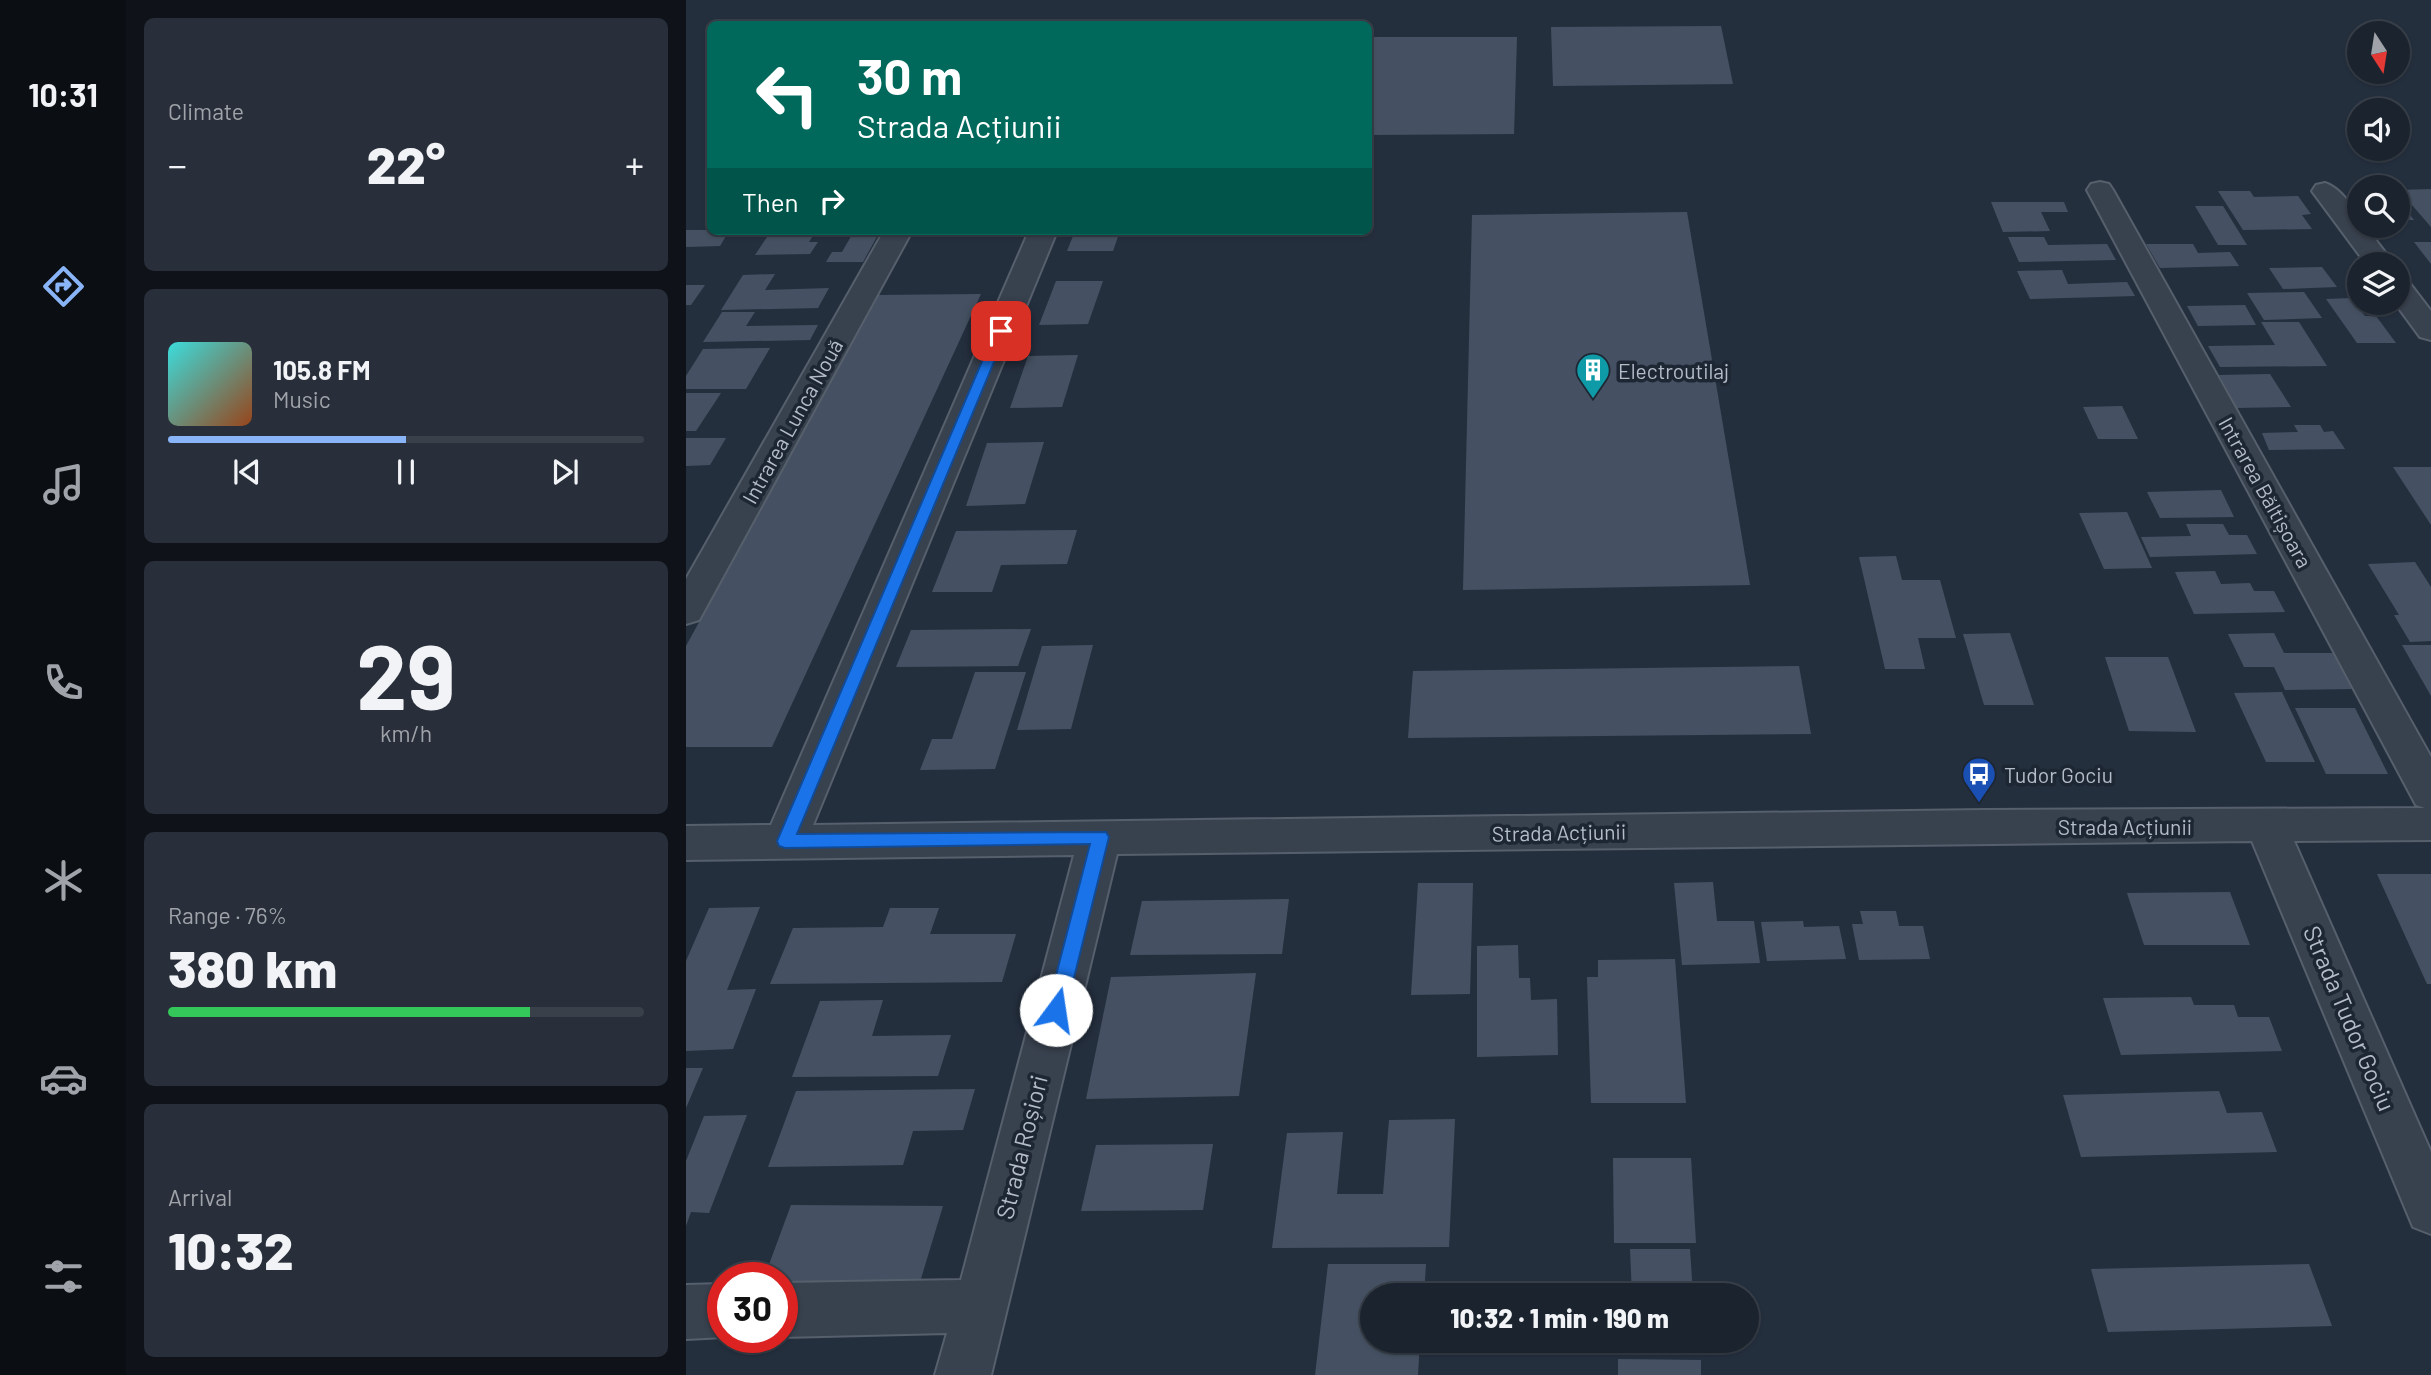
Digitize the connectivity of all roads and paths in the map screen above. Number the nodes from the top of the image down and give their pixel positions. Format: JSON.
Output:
{"nodes":[{"id":1,"x":2100,"y":190,"type":"dead end"},
{"id":2,"x":2325,"y":191,"type":"dead end"},
{"id":3,"x":896,"y":235,"type":"edge"},
{"id":4,"x":1041,"y":235,"type":"edge"},
{"id":5,"x":2371,"y":252,"type":"edge"},
{"id":6,"x":2410,"y":303,"type":"edge"},
{"id":7,"x":2431,"y":331,"type":"edge"},
{"id":8,"x":686,"y":611,"type":"edge"},
{"id":9,"x":2431,"y":794,"type":"edge"},
{"id":10,"x":2431,"y":824,"type":"edge"},
{"id":11,"x":2267,"y":827,"type":"junction"},
{"id":12,"x":1100,"y":837,"type":"junction"},
{"id":13,"x":785,"y":841,"type":"junction"},
{"id":14,"x":686,"y":843,"type":"edge"},
{"id":15,"x":2431,"y":1210,"type":"edge"},
{"id":16,"x":981,"y":1306,"type":"junction"},
{"id":17,"x":798,"y":1310,"type":"edge"},
{"id":18,"x":707,"y":1311,"type":"edge"},
{"id":19,"x":686,"y":1312,"type":"edge"},
{"id":20,"x":963,"y":1375,"type":"edge"}],
"edges":[{"from":1,"to":9,"type":"street","name":"Intrarea Băltișoara"},
{"from":2,"to":5,"type":"street"},
{"from":3,"to":8,"type":"street","name":"Intrarea Lunca Nouă"},
{"from":4,"to":13,"type":"street"},
{"from":6,"to":7,"type":"street"},
{"from":10,"to":11,"type":"street","name":"Strada Acțiunii"},
{"from":11,"to":12,"type":"street","name":"Strada Acțiunii"},
{"from":11,"to":15,"type":"street","name":"Strada Tudor Gociu"},
{"from":12,"to":13,"type":"street","name":"Strada Acțiunii"},
{"from":12,"to":16,"type":"street","name":"Strada Roșiori"},
{"from":13,"to":14,"type":"street","name":"Strada Acțiunii"},
{"from":16,"to":17,"type":"street"},
{"from":16,"to":20,"type":"street","name":"Strada Roșiori"},
{"from":18,"to":19,"type":"street"}]}
